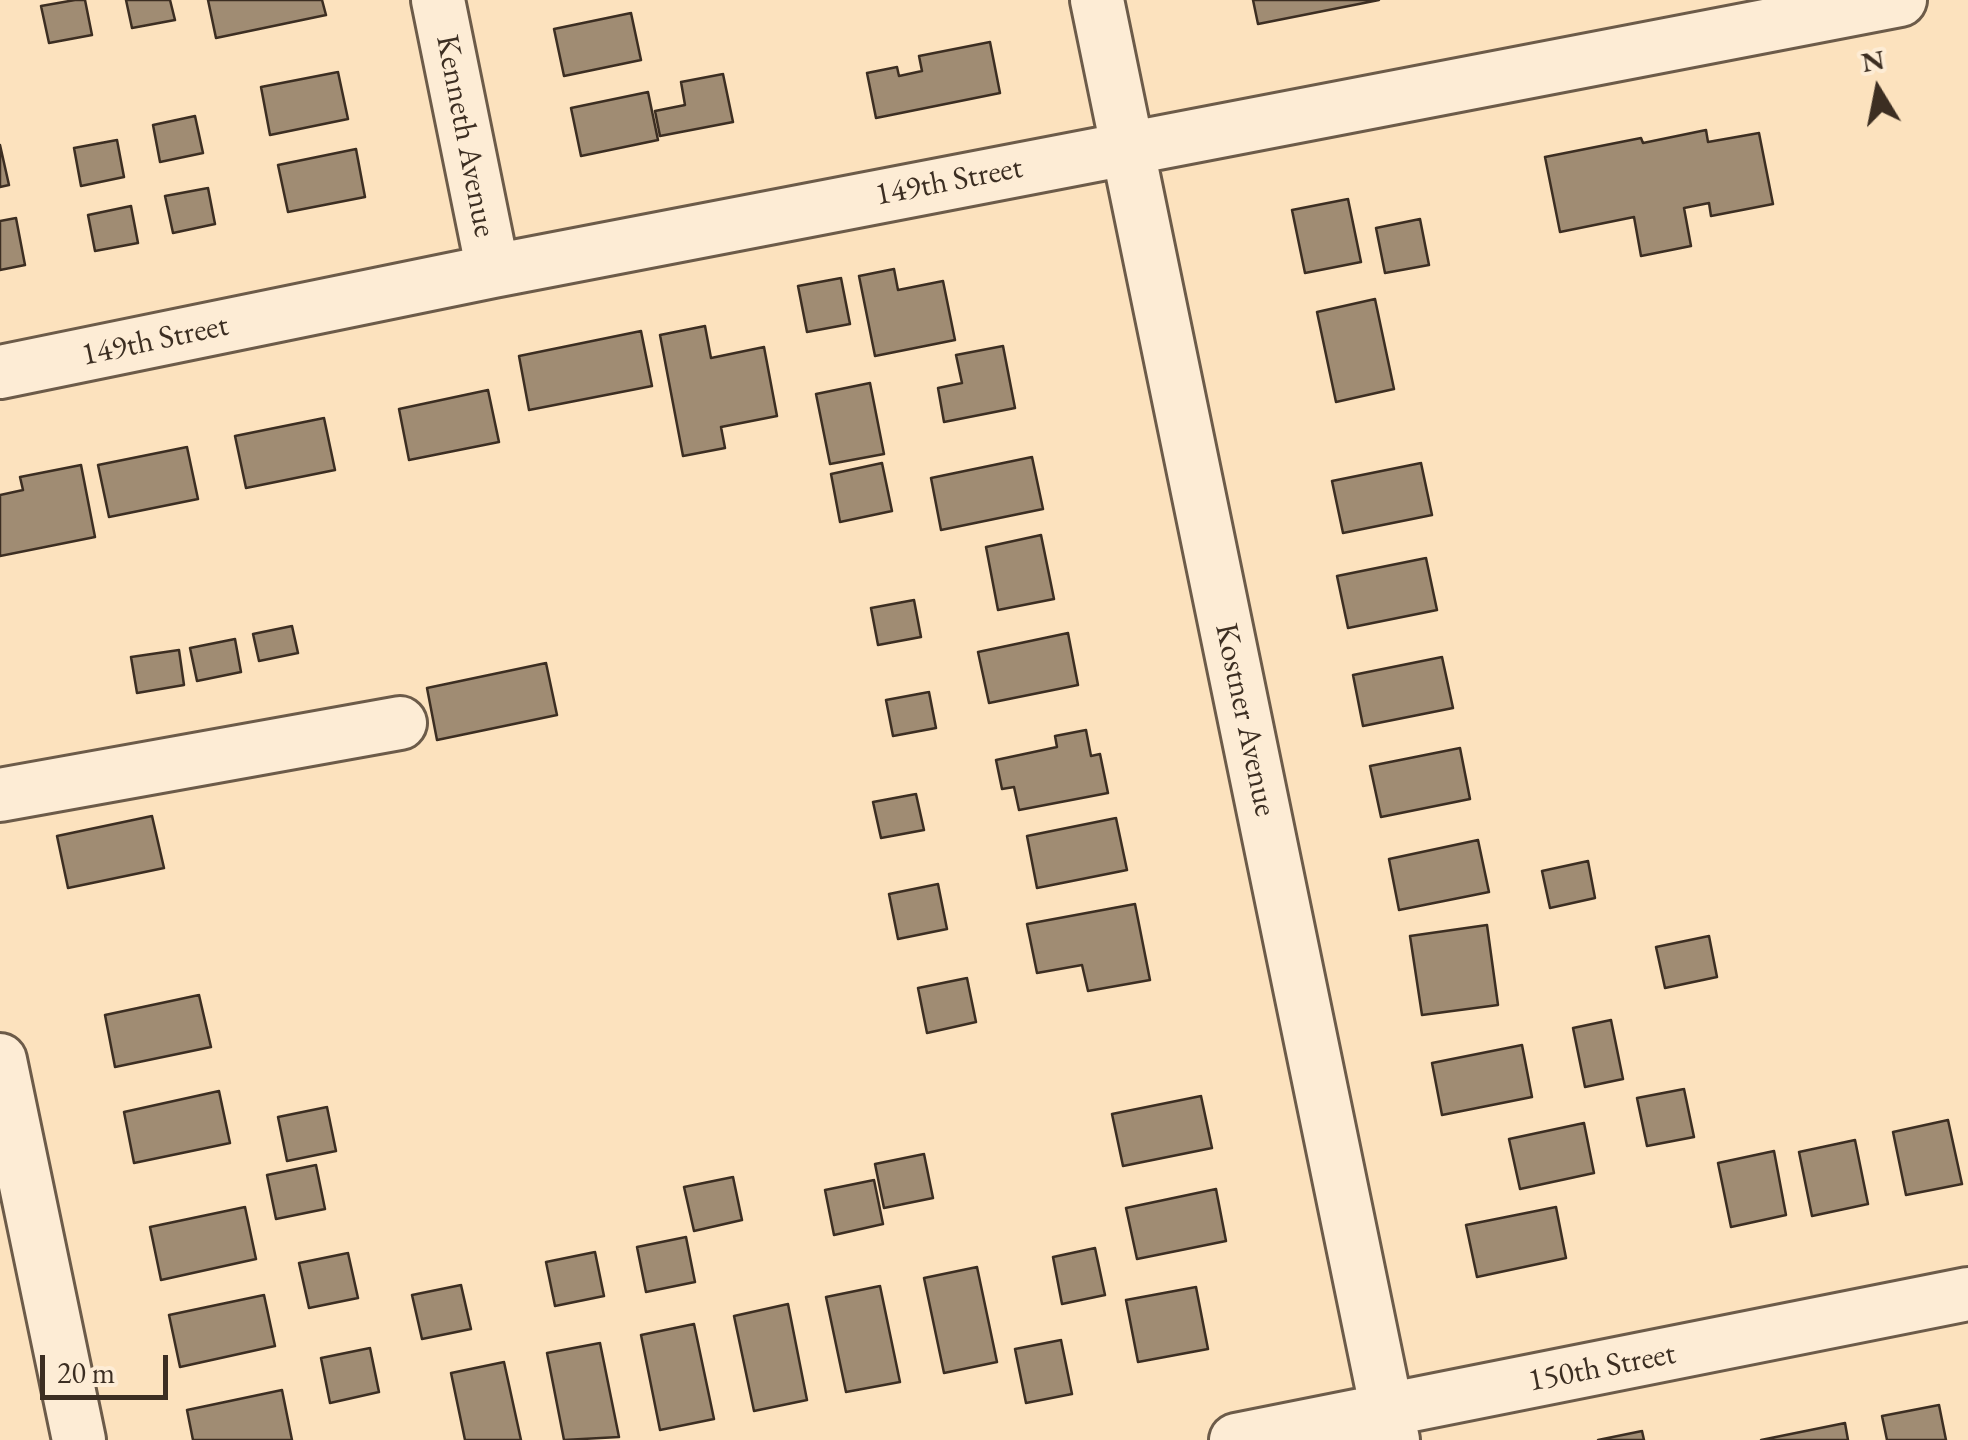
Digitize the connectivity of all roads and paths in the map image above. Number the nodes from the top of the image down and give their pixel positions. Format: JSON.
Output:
{"nodes":[{"id":1,"x":438,"y":0,"type":"edge"},
{"id":2,"x":1097,"y":0,"type":"edge"},
{"id":3,"x":1900,"y":0,"type":"edge"},
{"id":4,"x":1128,"y":147,"type":"junction"},
{"id":5,"x":493,"y":271,"type":"junction"},
{"id":6,"x":0,"y":372,"type":"edge"},
{"id":7,"x":400,"y":723,"type":"dead end"},
{"id":8,"x":0,"y":795,"type":"edge"},
{"id":9,"x":0,"y":1060,"type":"edge"},
{"id":10,"x":1968,"y":1294,"type":"edge"},
{"id":11,"x":1390,"y":1426,"type":"edge"},
{"id":12,"x":80,"y":1440,"type":"edge"},
{"id":13,"x":1236,"y":1440,"type":"edge"}],
"edges":[{"from":1,"to":5,"type":"street","name":"Kenneth Avenue"},
{"from":2,"to":4,"type":"street","name":"Kostner Avenue"},
{"from":3,"to":4,"type":"street","name":"149th Street"},
{"from":4,"to":5,"type":"street","name":"149th Street"},
{"from":4,"to":11,"type":"street","name":"Kostner Avenue"},
{"from":5,"to":6,"type":"street","name":"149th Street"},
{"from":7,"to":8,"type":"street"},
{"from":9,"to":12,"type":"street"},
{"from":10,"to":11,"type":"street","name":"150th Street"},
{"from":11,"to":13,"type":"street","name":"150th Street"}]}
